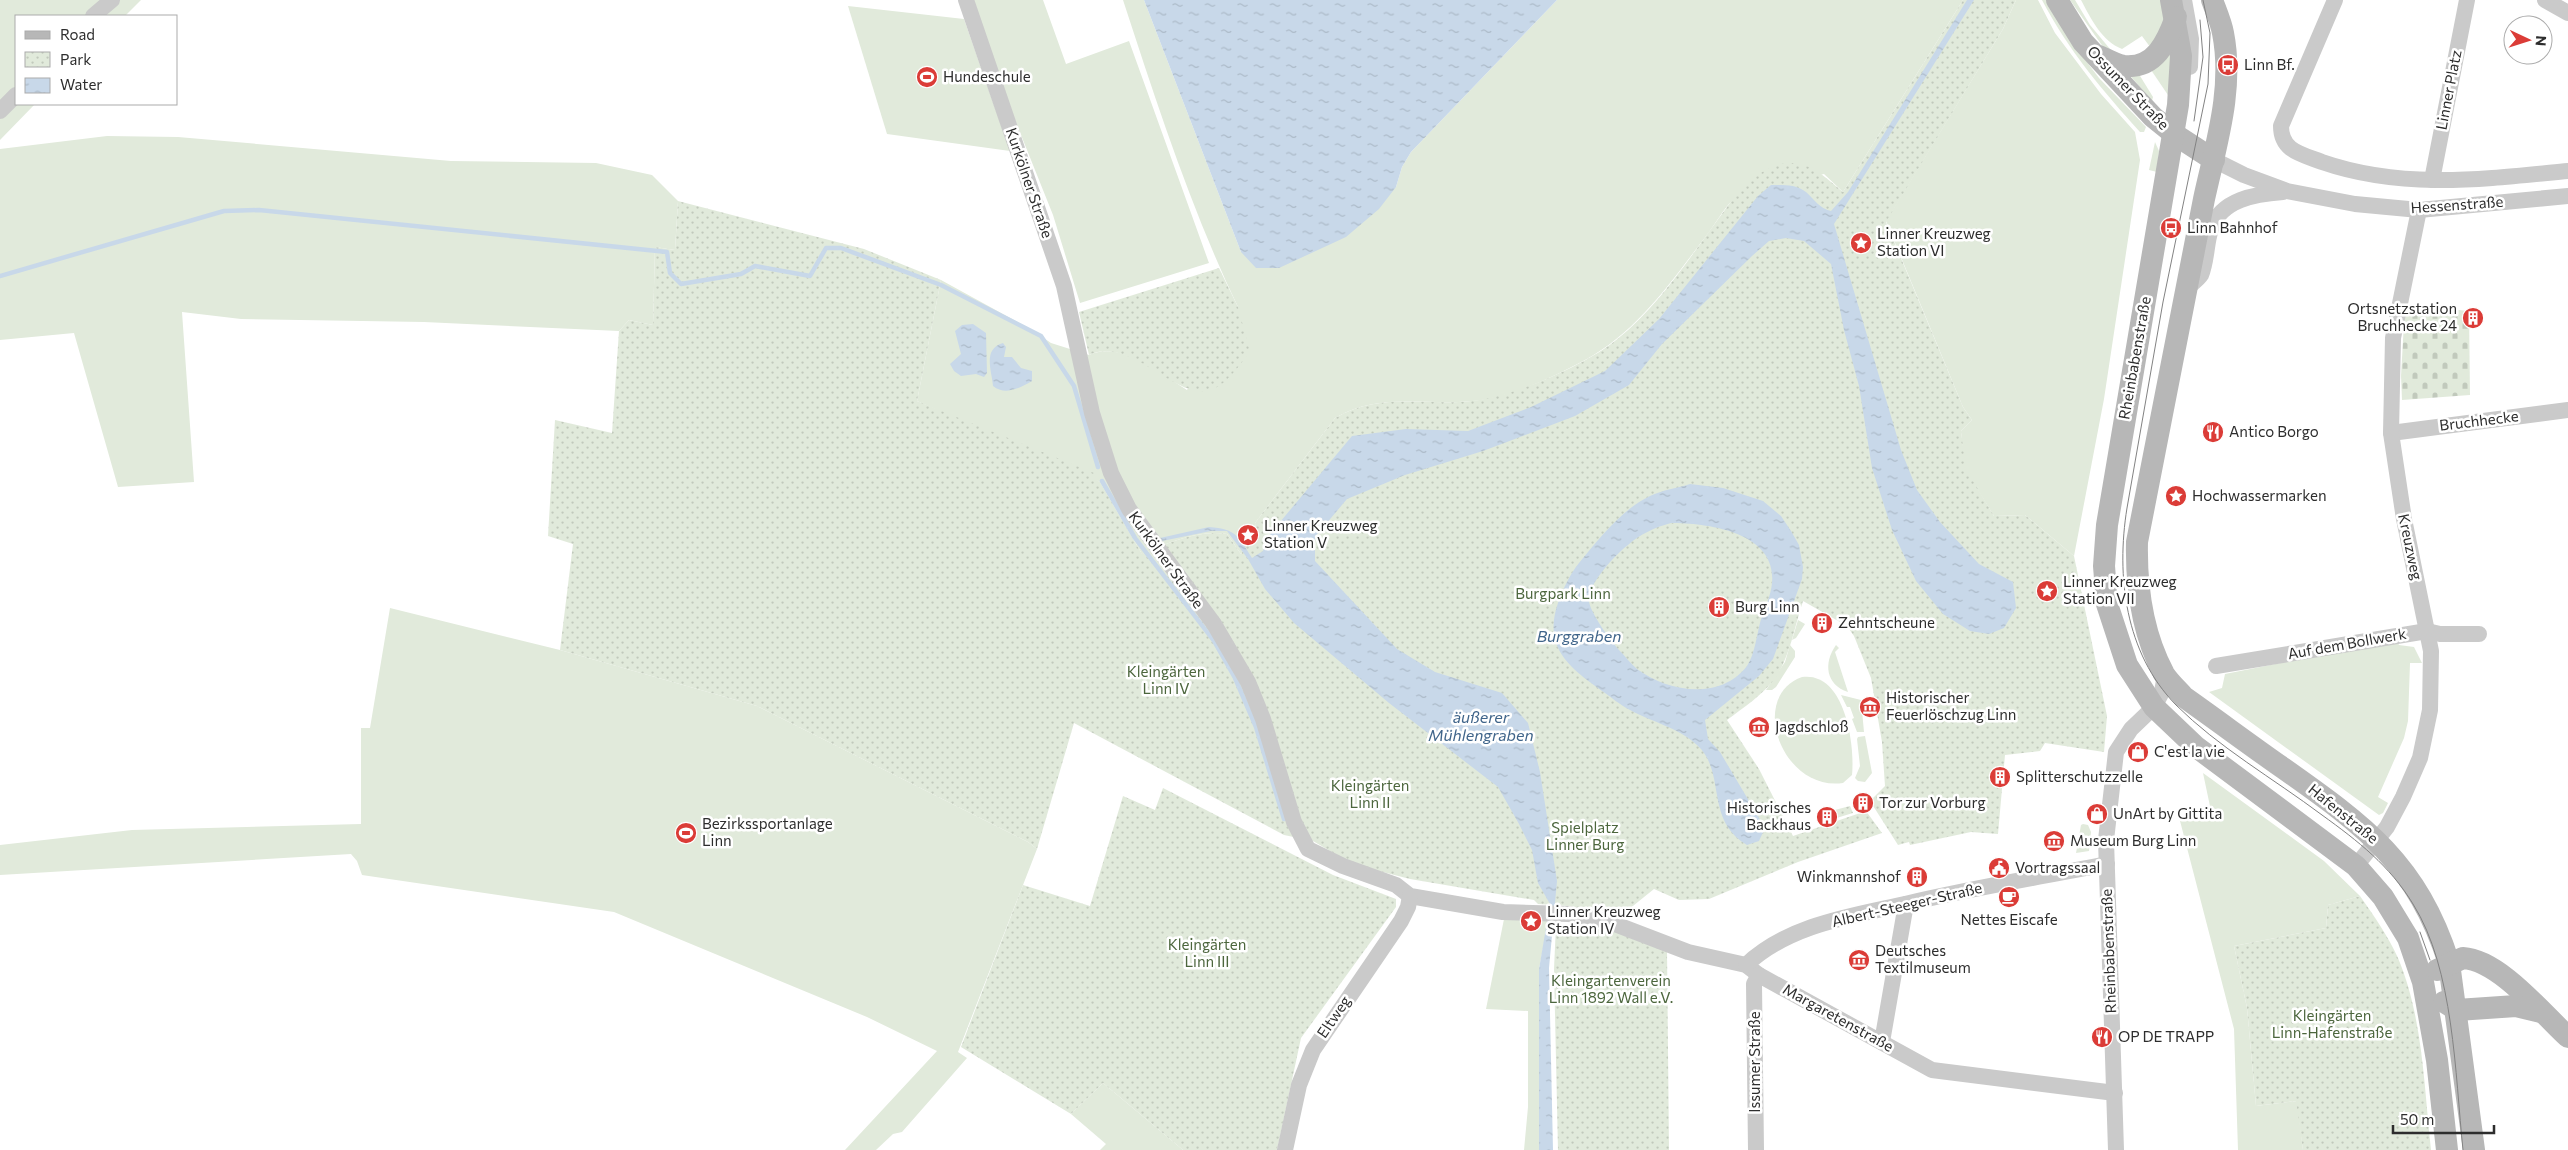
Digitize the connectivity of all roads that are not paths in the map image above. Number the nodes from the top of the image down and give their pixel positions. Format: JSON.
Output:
{"nodes":[{"id":1,"x":112,"y":0,"type":"edge"},
{"id":2,"x":966,"y":0,"type":"edge"},
{"id":3,"x":2057,"y":0,"type":"edge"},
{"id":4,"x":2212,"y":0,"type":"edge"},
{"id":5,"x":2224,"y":0,"type":"edge"},
{"id":6,"x":2335,"y":0,"type":"edge"},
{"id":7,"x":2467,"y":0,"type":"edge"},
{"id":8,"x":2545,"y":0,"type":"edge"},
{"id":9,"x":2177,"y":5,"type":"edge"},
{"id":10,"x":2568,"y":14,"type":"edge"},
{"id":11,"x":95,"y":15,"type":"edge"},
{"id":12,"x":2094,"y":54,"type":"junction"},
{"id":13,"x":2227,"y":59,"type":"junction"},
{"id":14,"x":15,"y":96,"type":"edge"},
{"id":15,"x":0,"y":111,"type":"edge"},
{"id":16,"x":2193,"y":146,"type":"junction"},
{"id":17,"x":2568,"y":171,"type":"edge"},
{"id":18,"x":2432,"y":180,"type":"junction"},
{"id":19,"x":2287,"y":191,"type":"junction"},
{"id":20,"x":2568,"y":196,"type":"edge"},
{"id":21,"x":2419,"y":210,"type":"junction"},
{"id":22,"x":2187,"y":288,"type":"junction"},
{"id":23,"x":2568,"y":410,"type":"edge"},
{"id":24,"x":2160,"y":427,"type":"junction"},
{"id":25,"x":2391,"y":433,"type":"junction"},
{"id":26,"x":2426,"y":631,"type":"junction"},
{"id":27,"x":2479,"y":634,"type":"dead end"},
{"id":28,"x":2216,"y":666,"type":"dead end"},
{"id":29,"x":2165,"y":676,"type":"junction"},
{"id":30,"x":2154,"y":707,"type":"junction"},
{"id":31,"x":2377,"y":840,"type":"junction"},
{"id":32,"x":2107,"y":864,"type":"junction"},
{"id":33,"x":2356,"y":866,"type":"junction"},
{"id":34,"x":1410,"y":896,"type":"junction"},
{"id":35,"x":1906,"y":904,"type":"junction"},
{"id":36,"x":1568,"y":914,"type":"joint"},
{"id":37,"x":2449,"y":963,"type":"junction"},
{"id":38,"x":1752,"y":970,"type":"junction"},
{"id":39,"x":2424,"y":982,"type":"junction"},
{"id":40,"x":2457,"y":1010,"type":"junction"},
{"id":41,"x":2542,"y":1012,"type":"junction"},
{"id":42,"x":2568,"y":1037,"type":"edge"},
{"id":43,"x":1882,"y":1042,"type":"junction"},
{"id":44,"x":2115,"y":1093,"type":"junction"},
{"id":45,"x":1285,"y":1150,"type":"edge"},
{"id":46,"x":1756,"y":1150,"type":"edge"},
{"id":47,"x":2116,"y":1150,"type":"edge"},
{"id":48,"x":2447,"y":1150,"type":"edge"},
{"id":49,"x":2474,"y":1150,"type":"edge"}],
"edges":[{"from":1,"to":11,"type":"street"},
{"from":2,"to":34,"type":"street","name":"Kurkölner Straße"},
{"from":3,"to":12,"type":"main road","name":"Ossumer Straße"},
{"from":4,"to":13,"type":"main road","name":"Rheinbabenstraße"},
{"from":5,"to":13,"type":"street"},
{"from":6,"to":18,"type":"street"},
{"from":7,"to":18,"type":"street","name":"Linner Platz"},
{"from":8,"to":10,"type":"street"},
{"from":9,"to":12,"type":"main road"},
{"from":9,"to":16,"type":"main road","name":"Rheinbabenstraße"},
{"from":12,"to":16,"type":"main road","name":"Ossumer Straße"},
{"from":13,"to":16,"type":"main road","name":"Rheinbabenstraße"},
{"from":14,"to":15,"type":"street"},
{"from":16,"to":19,"type":"street","name":"Hessenstraße"},
{"from":16,"to":22,"type":"main road","name":"Rheinbabenstraße"},
{"from":16,"to":24,"type":"street","name":"Rheinbabenstraße"},
{"from":16,"to":30,"type":"main road","name":"Rheinbabenstraße"},
{"from":17,"to":18,"type":"street"},
{"from":19,"to":21,"type":"street","name":"Hessenstraße"},
{"from":19,"to":22,"type":"street","name":"Hessenstraße"},
{"from":20,"to":21,"type":"street","name":"Hessenstraße"},
{"from":21,"to":25,"type":"street","name":"Kreuzweg"},
{"from":22,"to":24,"type":"main road","name":"Rheinbabenstraße"},
{"from":23,"to":25,"type":"street","name":"Bruchhecke"},
{"from":24,"to":29,"type":"main road","name":"Rheinbabenstraße"},
{"from":25,"to":26,"type":"street","name":"Kreuzweg"},
{"from":26,"to":27,"type":"street","name":"Auf dem Bollwerk"},
{"from":26,"to":28,"type":"street","name":"Auf dem Bollwerk"},
{"from":26,"to":31,"type":"street","name":"Kreuzweg"},
{"from":29,"to":30,"type":"street","name":"Rheinbabenstraße"},
{"from":29,"to":31,"type":"main road","name":"Hafenstraße"},
{"from":30,"to":32,"type":"street","name":"Rheinbabenstraße"},
{"from":30,"to":33,"type":"main road"},
{"from":31,"to":33,"type":"street","name":"Kreuzweg"},
{"from":31,"to":37,"type":"main road","name":"Hafenstraße"},
{"from":32,"to":35,"type":"street","name":"Albert-Steeger-Straße"},
{"from":32,"to":44,"type":"street","name":"Rheinbabenstraße"},
{"from":33,"to":39,"type":"main road"},
{"from":34,"to":36,"type":"street","name":"Kurkölner Straße"},
{"from":34,"to":45,"type":"street","name":"Eltweg"},
{"from":35,"to":38,"type":"street","name":"Albert-Steeger-Straße"},
{"from":35,"to":43,"type":"street"},
{"from":36,"to":38,"type":"street","name":"Margaretenstraße"},
{"from":37,"to":39,"type":"main road"},
{"from":37,"to":40,"type":"main road","name":"Hafenstraße"},
{"from":37,"to":41,"type":"main road"},
{"from":38,"to":43,"type":"street","name":"Margaretenstraße"},
{"from":38,"to":46,"type":"street","name":"Issumer Straße"},
{"from":39,"to":40,"type":"main road"},
{"from":39,"to":48,"type":"main road"},
{"from":40,"to":41,"type":"main road"},
{"from":40,"to":49,"type":"main road","name":"Hafenstraße"},
{"from":41,"to":42,"type":"main road"},
{"from":43,"to":44,"type":"street","name":"Margaretenstraße"},
{"from":44,"to":47,"type":"street","name":"Rheinbabenstraße"}]}
